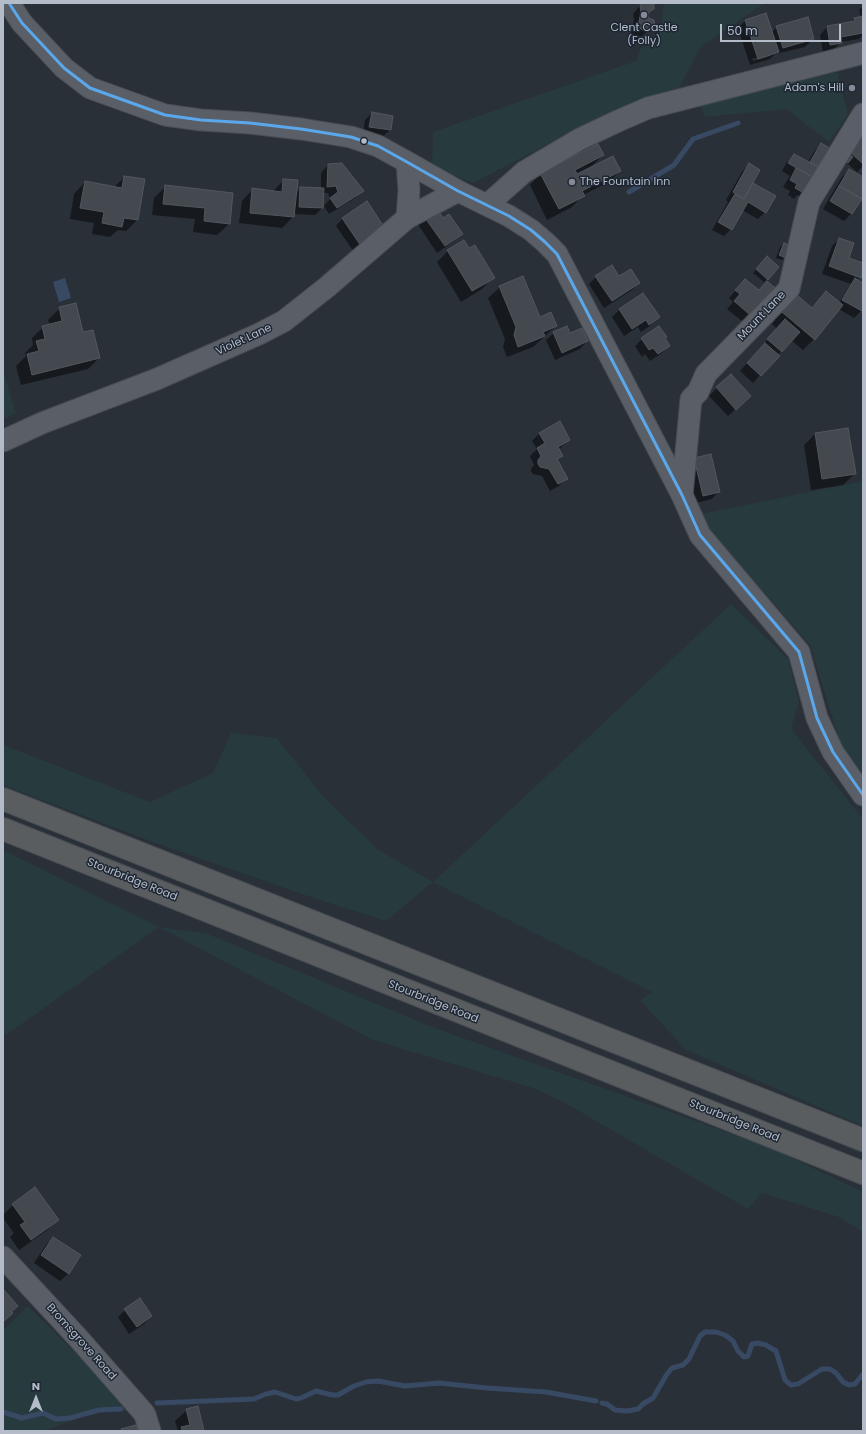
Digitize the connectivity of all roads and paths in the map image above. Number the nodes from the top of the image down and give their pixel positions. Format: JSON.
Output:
{"nodes":[{"id":1,"x":9,"y":3,"type":"edge"},
{"id":2,"x":863,"y":53,"type":"edge"},
{"id":3,"x":863,"y":114,"type":"edge"},
{"id":4,"x":407,"y":162,"type":"junction"},
{"id":5,"x":458,"y":191,"type":"junction"},
{"id":6,"x":487,"y":205,"type":"junction"},
{"id":7,"x":407,"y":218,"type":"junction"},
{"id":8,"x":3,"y":441,"type":"edge"},
{"id":9,"x":682,"y":494,"type":"junction"},
{"id":10,"x":863,"y":795,"type":"edge"},
{"id":11,"x":3,"y":800,"type":"edge"},
{"id":12,"x":3,"y":829,"type":"edge"},
{"id":13,"x":863,"y":1140,"type":"edge"},
{"id":14,"x":863,"y":1173,"type":"edge"},
{"id":15,"x":3,"y":1257,"type":"edge"},
{"id":16,"x":150,"y":1431,"type":"edge"}],
"edges":[{"from":1,"to":4,"type":"street"},
{"from":2,"to":6,"type":"street"},
{"from":3,"to":9,"type":"street","name":"Mount Lane"},
{"from":4,"to":5,"type":"street"},
{"from":4,"to":7,"type":"street"},
{"from":5,"to":6,"type":"street"},
{"from":5,"to":7,"type":"street","name":"Violet Lane"},
{"from":6,"to":9,"type":"street"},
{"from":7,"to":8,"type":"street","name":"Violet Lane"},
{"from":9,"to":10,"type":"street"},
{"from":11,"to":13,"type":"highway"},
{"from":12,"to":14,"type":"highway","name":"Stourbridge Road"},
{"from":15,"to":16,"type":"street","name":"Bromsgrove Road"}]}
